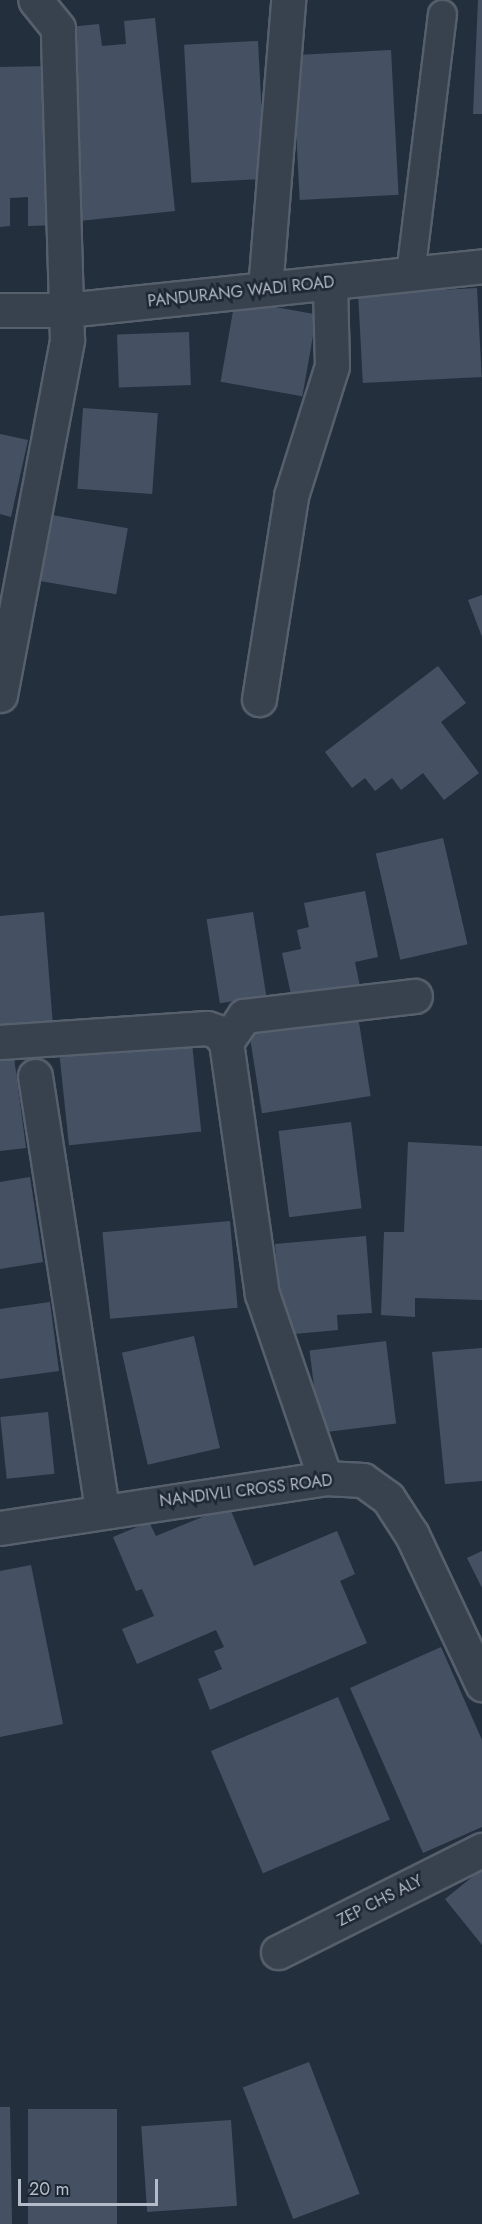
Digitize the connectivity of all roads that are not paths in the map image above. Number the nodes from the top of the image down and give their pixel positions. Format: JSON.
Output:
{"nodes":[{"id":1,"x":35,"y":0,"type":"edge"},
{"id":2,"x":288,"y":0,"type":"edge"},
{"id":3,"x":442,"y":14,"type":"dead end"},
{"id":4,"x":482,"y":266,"type":"edge"},
{"id":5,"x":410,"y":274,"type":"junction"},
{"id":6,"x":330,"y":283,"type":"junction"},
{"id":7,"x":265,"y":289,"type":"junction"},
{"id":8,"x":0,"y":310,"type":"edge"},
{"id":9,"x":66,"y":310,"type":"junction"},
{"id":10,"x":0,"y":695,"type":"edge"},
{"id":11,"x":259,"y":699,"type":"dead end"},
{"id":12,"x":415,"y":996,"type":"dead end"},
{"id":13,"x":0,"y":1042,"type":"edge"},
{"id":14,"x":226,"y":1042,"type":"junction"},
{"id":15,"x":35,"y":1076,"type":"dead end"},
{"id":16,"x":325,"y":1478,"type":"junction"},
{"id":17,"x":102,"y":1511,"type":"junction"},
{"id":18,"x":0,"y":1528,"type":"edge"},
{"id":19,"x":482,"y":1684,"type":"edge"},
{"id":20,"x":482,"y":1850,"type":"edge"},
{"id":21,"x":278,"y":1952,"type":"dead end"}],
"edges":[{"from":1,"to":9,"type":"street"},
{"from":2,"to":7,"type":"street"},
{"from":3,"to":5,"type":"lane"},
{"from":4,"to":5,"type":"street","name":"PANDURANG WADI ROAD"},
{"from":5,"to":6,"type":"street","name":"PANDURANG WADI ROAD"},
{"from":6,"to":7,"type":"street","name":"PANDURANG WADI ROAD"},
{"from":6,"to":11,"type":"street"},
{"from":7,"to":9,"type":"street","name":"PANDURANG WADI ROAD"},
{"from":8,"to":9,"type":"street","name":"PANDURANG WADI ROAD"},
{"from":9,"to":10,"type":"street"},
{"from":12,"to":14,"type":"street"},
{"from":13,"to":14,"type":"street"},
{"from":14,"to":16,"type":"street"},
{"from":15,"to":17,"type":"street"},
{"from":16,"to":17,"type":"street","name":"NANDIVLI CROSS ROAD"},
{"from":16,"to":19,"type":"street","name":"NANDIVLI CROSS ROAD"},
{"from":17,"to":18,"type":"street","name":"NANDIVLI CROSS ROAD"},
{"from":20,"to":21,"type":"street","name":"ZEP CHS ALY"}]}
